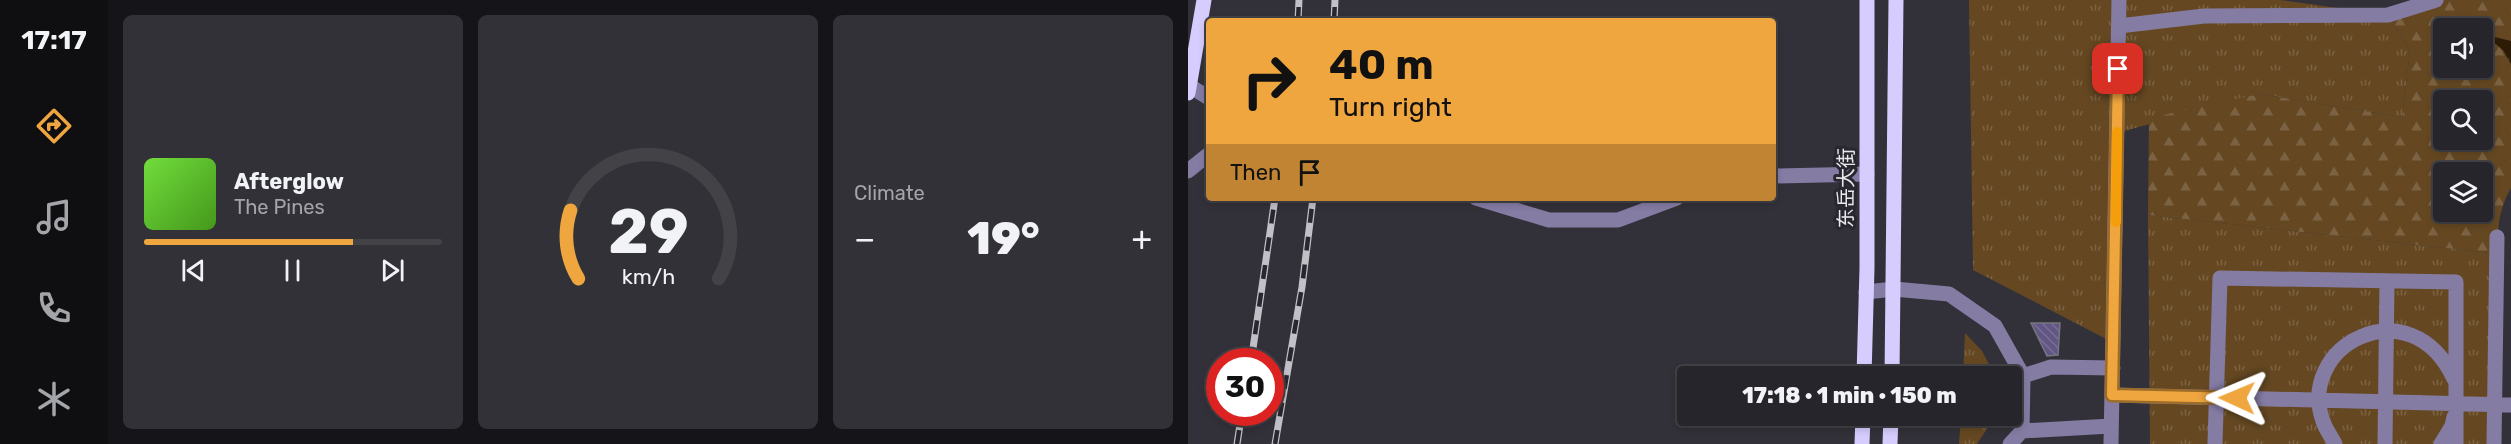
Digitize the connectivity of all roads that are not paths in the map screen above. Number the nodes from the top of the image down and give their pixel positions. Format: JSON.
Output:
{"nodes":[{"id":1,"x":1204,"y":0,"type":"edge"},
{"id":2,"x":1867,"y":0,"type":"edge"},
{"id":3,"x":1896,"y":0,"type":"edge"},
{"id":4,"x":2120,"y":0,"type":"edge"},
{"id":5,"x":2436,"y":0,"type":"edge"},
{"id":6,"x":2119,"y":26,"type":"junction"},
{"id":7,"x":1188,"y":88,"type":"edge"},
{"id":8,"x":1206,"y":97,"type":"edge"},
{"id":9,"x":1206,"y":156,"type":"edge"},
{"id":10,"x":1188,"y":171,"type":"edge"},
{"id":11,"x":1867,"y":174,"type":"junction"},
{"id":12,"x":1776,"y":176,"type":"edge"},
{"id":13,"x":1486,"y":201,"type":"edge"},
{"id":14,"x":1669,"y":201,"type":"edge"},
{"id":15,"x":2497,"y":237,"type":"dead end"},
{"id":16,"x":2387,"y":282,"type":"junction"},
{"id":17,"x":1894,"y":289,"type":"junction"},
{"id":18,"x":1866,"y":292,"type":"junction"},
{"id":19,"x":2387,"y":330,"type":"junction"},
{"id":20,"x":1864,"y":366,"type":"edge"},
{"id":21,"x":1892,"y":366,"type":"edge"},
{"id":22,"x":2113,"y":368,"type":"junction"},
{"id":23,"x":2023,"y":376,"type":"junction"},
{"id":24,"x":2112,"y":395,"type":"junction"},
{"id":25,"x":2216,"y":398,"type":"junction"},
{"id":26,"x":2319,"y":400,"type":"junction"},
{"id":27,"x":2386,"y":402,"type":"junction"},
{"id":28,"x":2457,"y":404,"type":"junction"},
{"id":29,"x":2494,"y":404,"type":"junction"},
{"id":30,"x":2511,"y":405,"type":"edge"},
{"id":31,"x":1863,"y":426,"type":"edge"},
{"id":32,"x":1891,"y":426,"type":"edge"},
{"id":33,"x":2111,"y":426,"type":"junction"},
{"id":34,"x":2022,"y":430,"type":"junction"},
{"id":35,"x":1862,"y":444,"type":"edge"},
{"id":36,"x":1890,"y":444,"type":"edge"},
{"id":37,"x":2010,"y":444,"type":"edge"},
{"id":38,"x":2110,"y":444,"type":"edge"},
{"id":39,"x":2215,"y":444,"type":"edge"},
{"id":40,"x":2335,"y":444,"type":"edge"},
{"id":41,"x":2385,"y":444,"type":"edge"},
{"id":42,"x":2441,"y":444,"type":"edge"},
{"id":43,"x":2456,"y":444,"type":"edge"},
{"id":44,"x":2494,"y":444,"type":"edge"}],
"edges":[{"from":1,"to":7,"type":"main road"},
{"from":2,"to":11,"type":"main road","name":"东岳大街"},
{"from":3,"to":17,"type":"main road"},
{"from":4,"to":6,"type":"street"},
{"from":5,"to":6,"type":"street"},
{"from":6,"to":22,"type":"street"},
{"from":7,"to":8,"type":"street"},
{"from":9,"to":10,"type":"street"},
{"from":11,"to":12,"type":"street"},
{"from":11,"to":18,"type":"main road","name":"东岳大街"},
{"from":13,"to":14,"type":"street"},
{"from":15,"to":29,"type":"street"},
{"from":16,"to":19,"type":"street"},
{"from":16,"to":25,"type":"street"},
{"from":16,"to":28,"type":"street"},
{"from":17,"to":18,"type":"street"},
{"from":17,"to":21,"type":"main road"},
{"from":17,"to":23,"type":"street"},
{"from":18,"to":20,"type":"main road","name":"东岳大街"},
{"from":19,"to":26,"type":"street"},
{"from":19,"to":27,"type":"street"},
{"from":19,"to":28,"type":"street"},
{"from":22,"to":23,"type":"street"},
{"from":22,"to":24,"type":"street"},
{"from":23,"to":34,"type":"street"},
{"from":24,"to":25,"type":"street"},
{"from":24,"to":33,"type":"street"},
{"from":25,"to":26,"type":"street"},
{"from":25,"to":39,"type":"street"},
{"from":26,"to":27,"type":"street"},
{"from":26,"to":40,"type":"street"},
{"from":27,"to":28,"type":"street"},
{"from":27,"to":41,"type":"street"},
{"from":28,"to":29,"type":"street"},
{"from":28,"to":42,"type":"street"},
{"from":28,"to":43,"type":"street"},
{"from":29,"to":30,"type":"street"},
{"from":29,"to":44,"type":"street"},
{"from":31,"to":35,"type":"main road"},
{"from":32,"to":36,"type":"main road"},
{"from":33,"to":34,"type":"street"},
{"from":33,"to":38,"type":"street"},
{"from":34,"to":37,"type":"street"}]}
